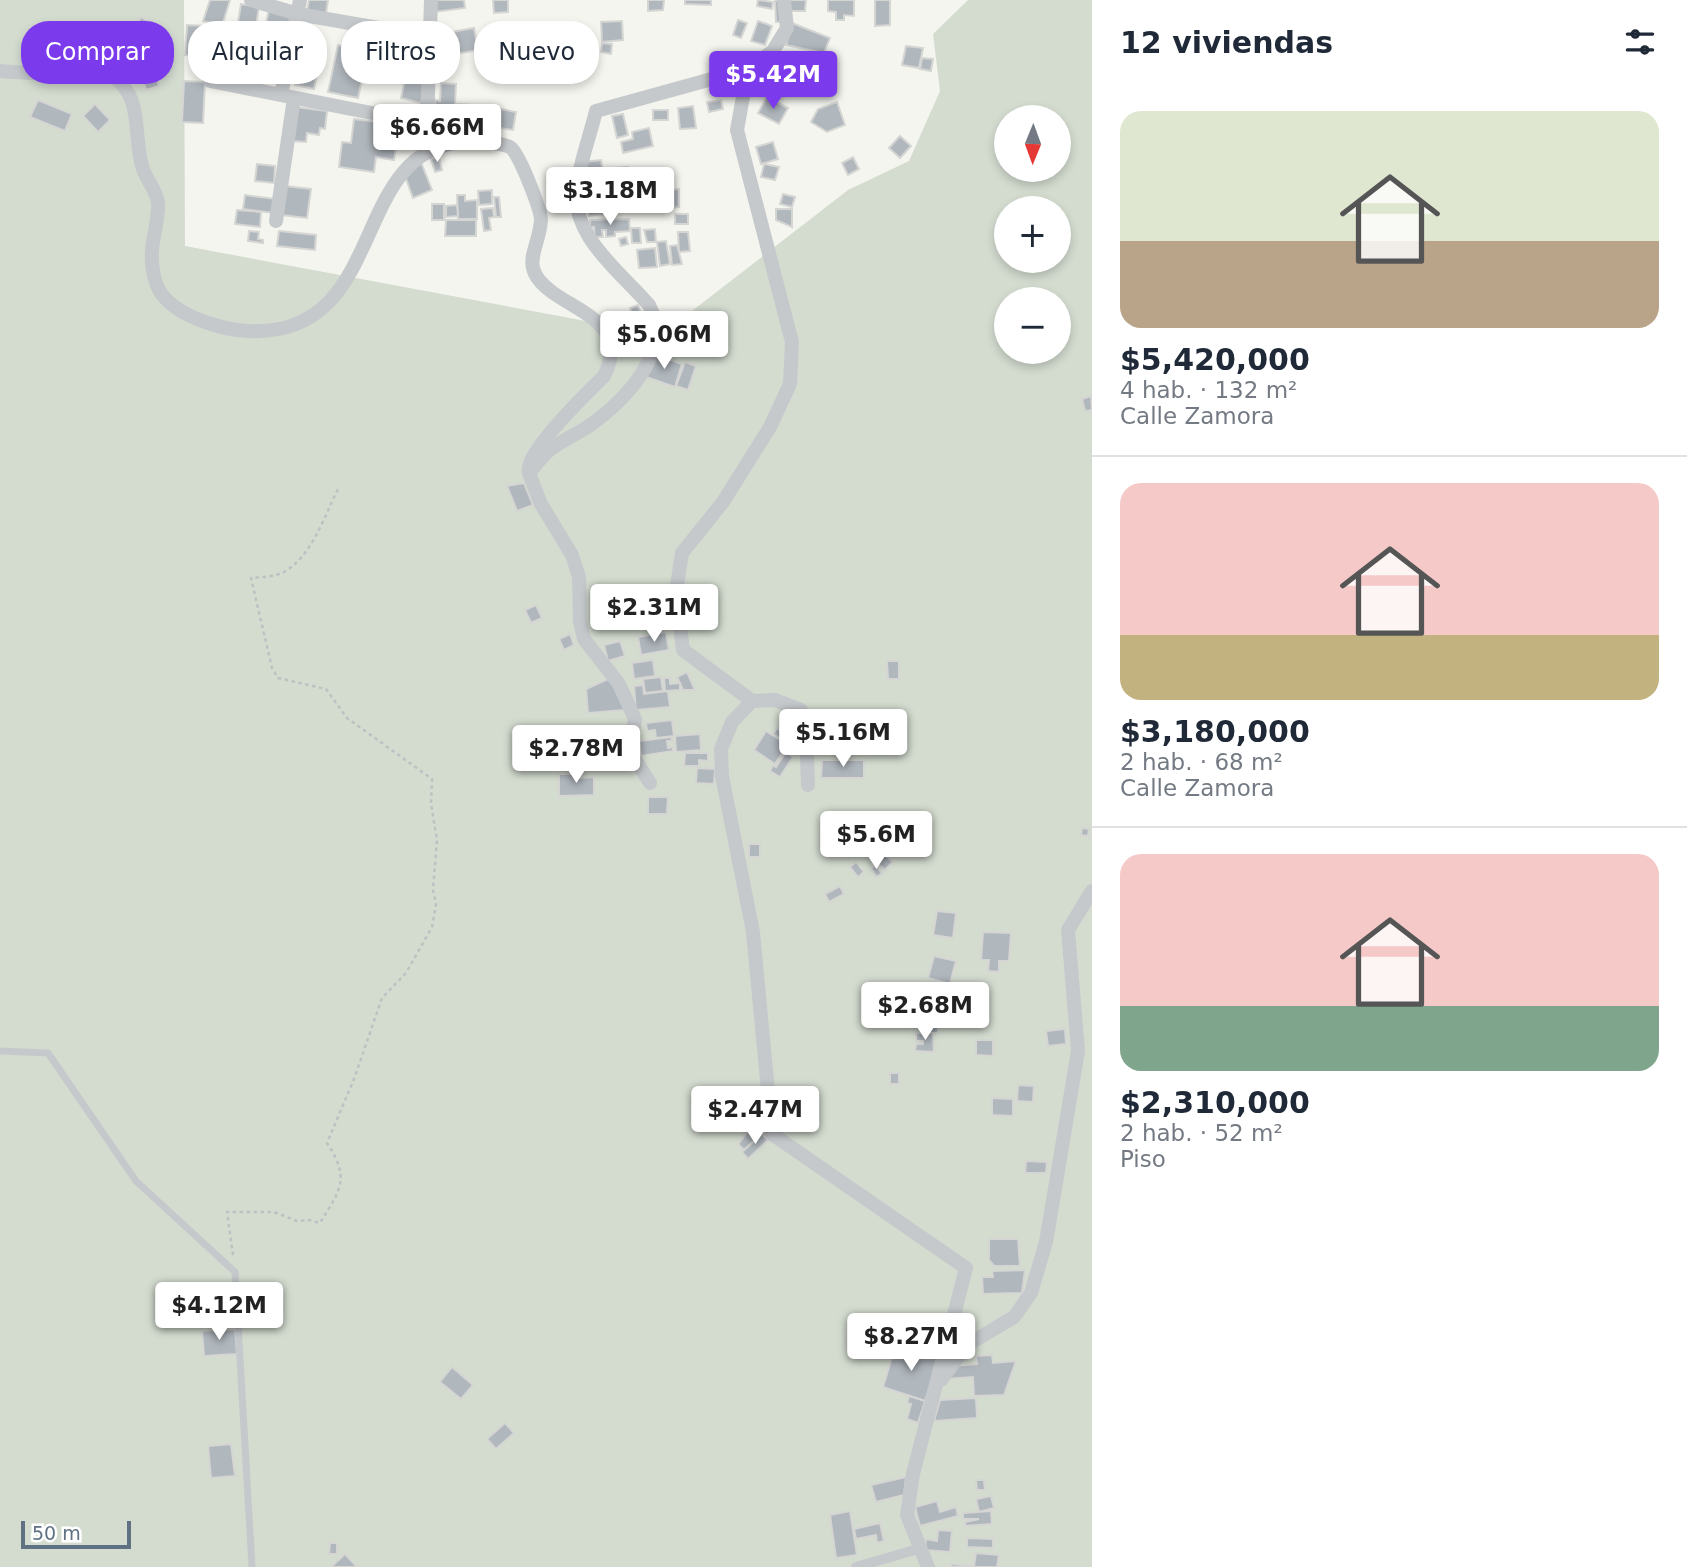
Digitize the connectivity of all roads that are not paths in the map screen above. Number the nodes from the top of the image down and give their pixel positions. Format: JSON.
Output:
{"nodes":[{"id":1,"x":251,"y":0,"type":"edge"},
{"id":2,"x":431,"y":0,"type":"edge"},
{"id":3,"x":784,"y":0,"type":"edge"},
{"id":4,"x":299,"y":7,"type":"edge"},
{"id":5,"x":360,"y":21,"type":"edge"},
{"id":6,"x":430,"y":21,"type":"edge"},
{"id":7,"x":748,"y":69,"type":"junction"},
{"id":8,"x":0,"y":71,"type":"edge"},
{"id":9,"x":228,"y":84,"type":"edge"},
{"id":10,"x":428,"y":84,"type":"edge"},
{"id":11,"x":288,"y":97,"type":"junction"},
{"id":12,"x":427,"y":124,"type":"junction"},
{"id":13,"x":433,"y":147,"type":"junction"},
{"id":14,"x":276,"y":221,"type":"dead end"},
{"id":15,"x":529,"y":473,"type":"junction"},
{"id":16,"x":752,"y":701,"type":"junction"},
{"id":17,"x":650,"y":783,"type":"dead end"},
{"id":18,"x":808,"y":785,"type":"dead end"},
{"id":19,"x":1089,"y":899,"type":"edge"},
{"id":20,"x":0,"y":1051,"type":"edge"},
{"id":21,"x":1085,"y":1051,"type":"edge"},
{"id":22,"x":936,"y":1387,"type":"junction"},
{"id":23,"x":918,"y":1549,"type":"junction"},
{"id":24,"x":252,"y":1567,"type":"edge"},
{"id":25,"x":856,"y":1567,"type":"edge"},
{"id":26,"x":928,"y":1567,"type":"edge"}],
"edges":[{"from":1,"to":4,"type":"street"},
{"from":2,"to":6,"type":"street"},
{"from":3,"to":7,"type":"street"},
{"from":4,"to":5,"type":"street"},
{"from":4,"to":11,"type":"street"},
{"from":7,"to":15,"type":"street"},
{"from":7,"to":16,"type":"street"},
{"from":8,"to":13,"type":"street"},
{"from":9,"to":11,"type":"street"},
{"from":10,"to":12,"type":"street"},
{"from":11,"to":12,"type":"street"},
{"from":11,"to":14,"type":"street"},
{"from":12,"to":13,"type":"street"},
{"from":13,"to":15,"type":"street"},
{"from":15,"to":17,"type":"street"},
{"from":16,"to":18,"type":"street"},
{"from":16,"to":22,"type":"street"},
{"from":19,"to":21,"type":"street"},
{"from":20,"to":24,"type":"lane"},
{"from":21,"to":22,"type":"street"},
{"from":22,"to":23,"type":"street"},
{"from":23,"to":25,"type":"street"},
{"from":23,"to":26,"type":"street"}]}
